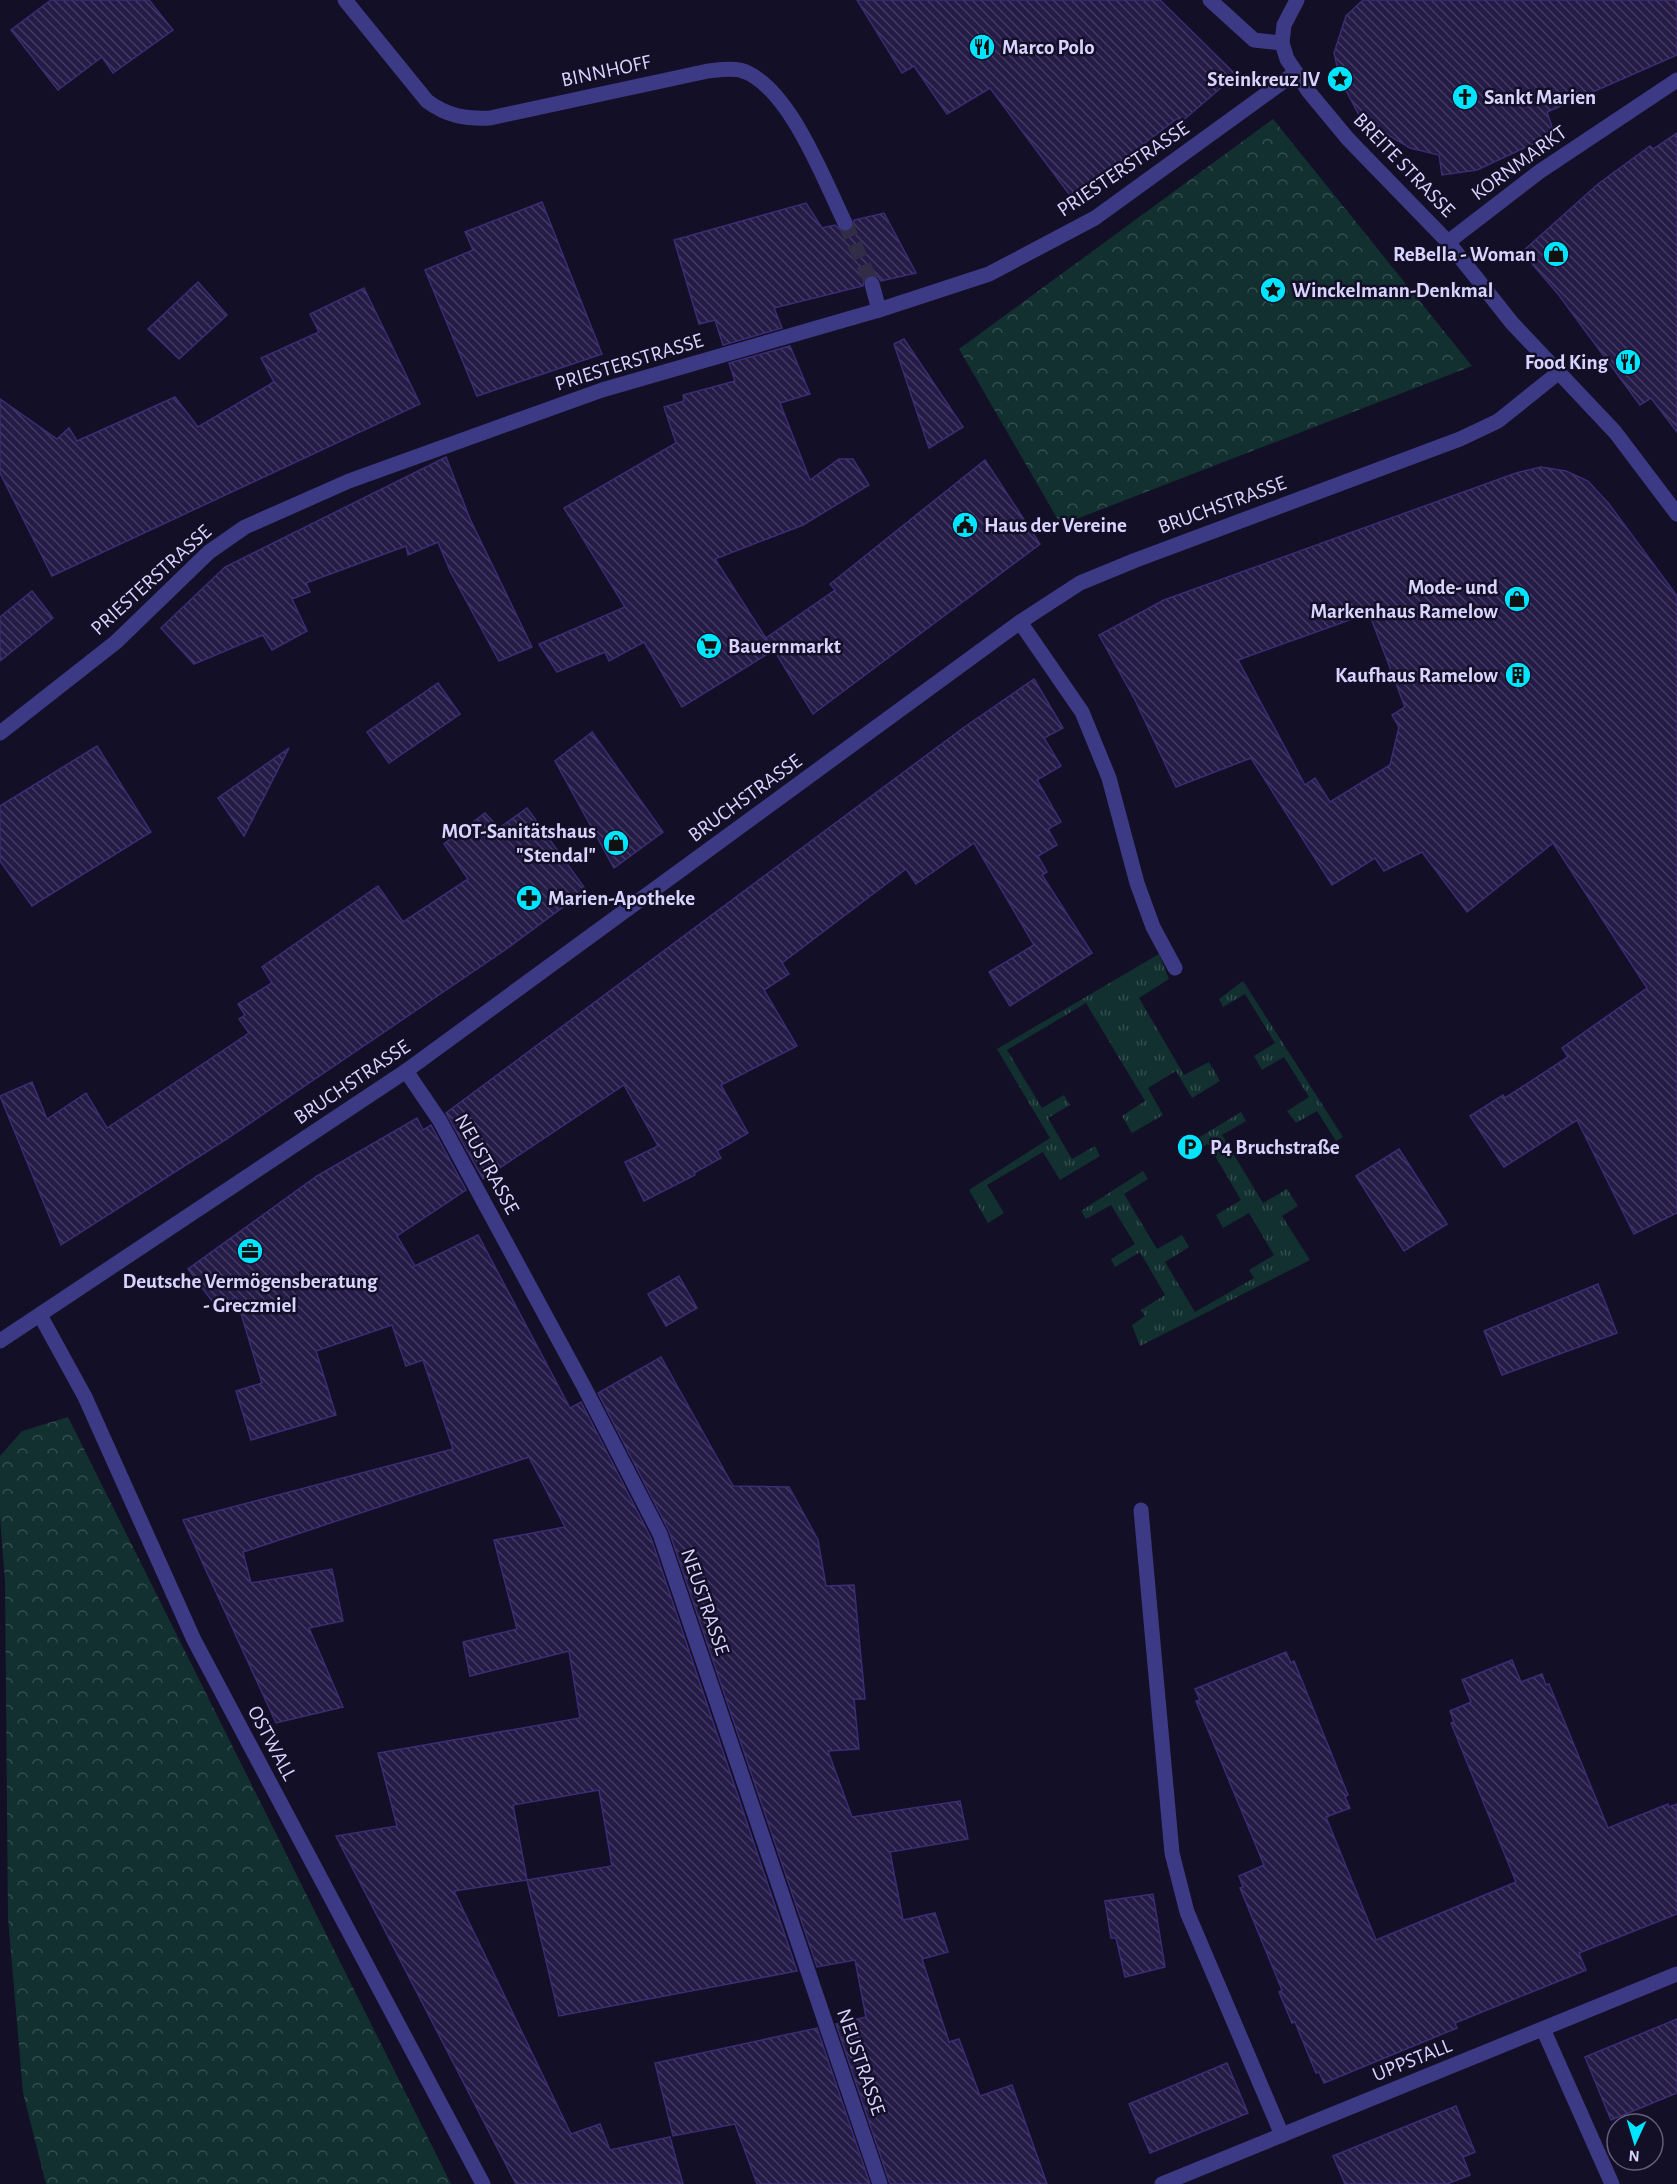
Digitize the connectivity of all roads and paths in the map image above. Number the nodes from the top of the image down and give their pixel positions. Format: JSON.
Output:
{"nodes":[{"id":1,"x":345,"y":0,"type":"edge"},
{"id":2,"x":1210,"y":0,"type":"edge"},
{"id":3,"x":1297,"y":0,"type":"edge"},
{"id":4,"x":1282,"y":44,"type":"junction"},
{"id":5,"x":1295,"y":73,"type":"junction"},
{"id":6,"x":1677,"y":80,"type":"edge"},
{"id":7,"x":846,"y":223,"type":"tunnel mouth"},
{"id":8,"x":1448,"y":242,"type":"junction"},
{"id":9,"x":872,"y":284,"type":"tunnel mouth"},
{"id":10,"x":879,"y":310,"type":"junction"},
{"id":11,"x":1558,"y":373,"type":"junction"},
{"id":12,"x":1677,"y":514,"type":"edge"},
{"id":13,"x":1020,"y":622,"type":"junction"},
{"id":14,"x":0,"y":733,"type":"edge"},
{"id":15,"x":1175,"y":968,"type":"dead end"},
{"id":16,"x":406,"y":1071,"type":"junction"},
{"id":17,"x":40,"y":1315,"type":"junction"},
{"id":18,"x":0,"y":1341,"type":"edge"},
{"id":19,"x":1141,"y":1510,"type":"dead end"},
{"id":20,"x":1677,"y":1974,"type":"edge"},
{"id":21,"x":1542,"y":2029,"type":"junction"},
{"id":22,"x":1282,"y":2135,"type":"junction"},
{"id":23,"x":483,"y":2184,"type":"edge"},
{"id":24,"x":880,"y":2184,"type":"edge"},
{"id":25,"x":1162,"y":2184,"type":"edge"},
{"id":26,"x":1612,"y":2184,"type":"edge"}],
"edges":[{"from":1,"to":7,"type":"street","name":"BINNHOFF"},
{"from":2,"to":4,"type":"street"},
{"from":3,"to":4,"type":"street"},
{"from":4,"to":5,"type":"street","name":"BREITE STRASSE"},
{"from":5,"to":8,"type":"street","name":"BREITE STRASSE"},
{"from":5,"to":10,"type":"street","name":"PRIESTERSTRASSE"},
{"from":6,"to":8,"type":"street","name":"KORNMARKT"},
{"from":8,"to":11,"type":"street","name":"BREITE STRASSE"},
{"from":9,"to":10,"type":"street"},
{"from":10,"to":14,"type":"street","name":"PRIESTERSTRASSE"},
{"from":11,"to":12,"type":"street","name":"BREITE STRASSE"},
{"from":11,"to":13,"type":"street","name":"BRUCHSTRASSE"},
{"from":13,"to":15,"type":"street"},
{"from":13,"to":16,"type":"street","name":"BRUCHSTRASSE"},
{"from":16,"to":17,"type":"street","name":"BRUCHSTRASSE"},
{"from":16,"to":24,"type":"street","name":"NEUSTRASSE"},
{"from":17,"to":18,"type":"street","name":"BRUCHSTRASSE"},
{"from":17,"to":23,"type":"street","name":"OSTWALL"},
{"from":19,"to":22,"type":"street"},
{"from":20,"to":21,"type":"street","name":"UPPSTALL"},
{"from":21,"to":22,"type":"street","name":"UPPSTALL"},
{"from":21,"to":26,"type":"street"},
{"from":22,"to":25,"type":"street","name":"UPPSTALL"}]}
